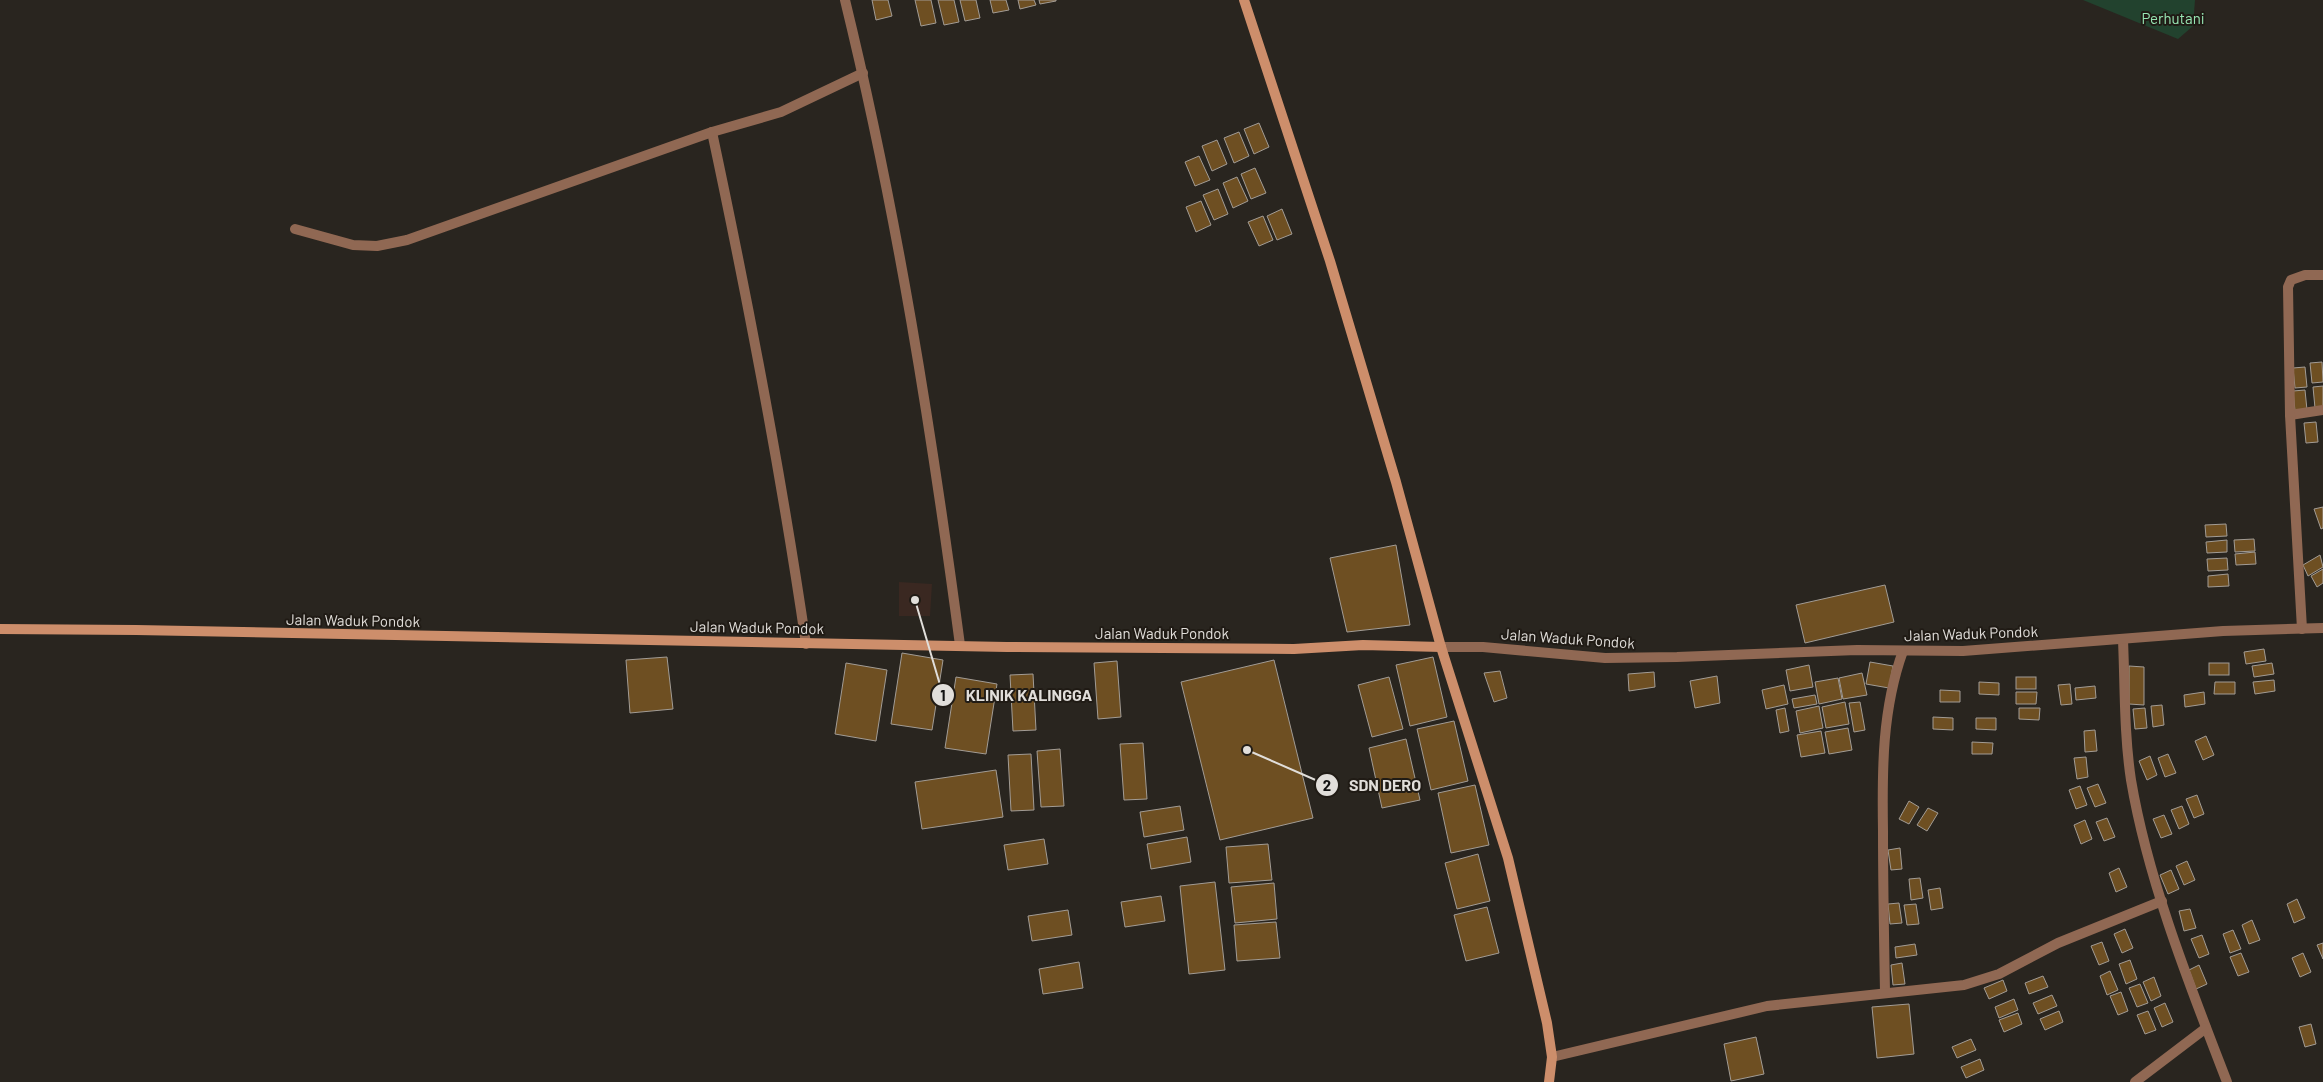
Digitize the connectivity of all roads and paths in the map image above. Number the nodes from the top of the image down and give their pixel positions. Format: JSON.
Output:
{"nodes":[{"id":1,"x":845,"y":0,"type":"edge"},
{"id":2,"x":1244,"y":0,"type":"edge"},
{"id":3,"x":863,"y":73,"type":"junction"},
{"id":4,"x":712,"y":132,"type":"junction"},
{"id":5,"x":294,"y":230,"type":"dead end"},
{"id":6,"x":2323,"y":275,"type":"edge"},
{"id":7,"x":2323,"y":410,"type":"edge"},
{"id":8,"x":2290,"y":415,"type":"junction"},
{"id":9,"x":2323,"y":628,"type":"edge"},
{"id":10,"x":0,"y":629,"type":"edge"},
{"id":11,"x":2302,"y":629,"type":"junction"},
{"id":12,"x":2123,"y":640,"type":"junction"},
{"id":13,"x":806,"y":644,"type":"junction"},
{"id":14,"x":960,"y":645,"type":"junction"},
{"id":15,"x":1441,"y":647,"type":"junction"},
{"id":16,"x":1903,"y":651,"type":"junction"},
{"id":17,"x":2162,"y":901,"type":"junction"},
{"id":18,"x":1885,"y":992,"type":"junction"},
{"id":19,"x":2206,"y":1028,"type":"junction"},
{"id":20,"x":1552,"y":1057,"type":"junction"},
{"id":21,"x":1549,"y":1082,"type":"edge"},
{"id":22,"x":2135,"y":1082,"type":"edge"},
{"id":23,"x":2227,"y":1082,"type":"edge"}],
"edges":[{"from":1,"to":3,"type":"street"},
{"from":2,"to":15,"type":"street"},
{"from":3,"to":4,"type":"street"},
{"from":3,"to":14,"type":"street"},
{"from":4,"to":5,"type":"street"},
{"from":4,"to":13,"type":"street"},
{"from":6,"to":8,"type":"street"},
{"from":7,"to":8,"type":"street"},
{"from":8,"to":11,"type":"street"},
{"from":9,"to":11,"type":"street","name":"Jalan Waduk Pondok"},
{"from":10,"to":13,"type":"street","name":"Jalan Waduk Pondok"},
{"from":11,"to":12,"type":"street","name":"Jalan Waduk Pondok"},
{"from":12,"to":16,"type":"street","name":"Jalan Waduk Pondok"},
{"from":12,"to":17,"type":"street"},
{"from":13,"to":14,"type":"street","name":"Jalan Waduk Pondok"},
{"from":14,"to":15,"type":"street","name":"Jalan Waduk Pondok"},
{"from":15,"to":16,"type":"street","name":"Jalan Waduk Pondok"},
{"from":15,"to":20,"type":"street"},
{"from":16,"to":18,"type":"street"},
{"from":17,"to":18,"type":"street"},
{"from":17,"to":19,"type":"street"},
{"from":18,"to":20,"type":"street"},
{"from":19,"to":22,"type":"street"},
{"from":19,"to":23,"type":"street"},
{"from":20,"to":21,"type":"street"}]}
